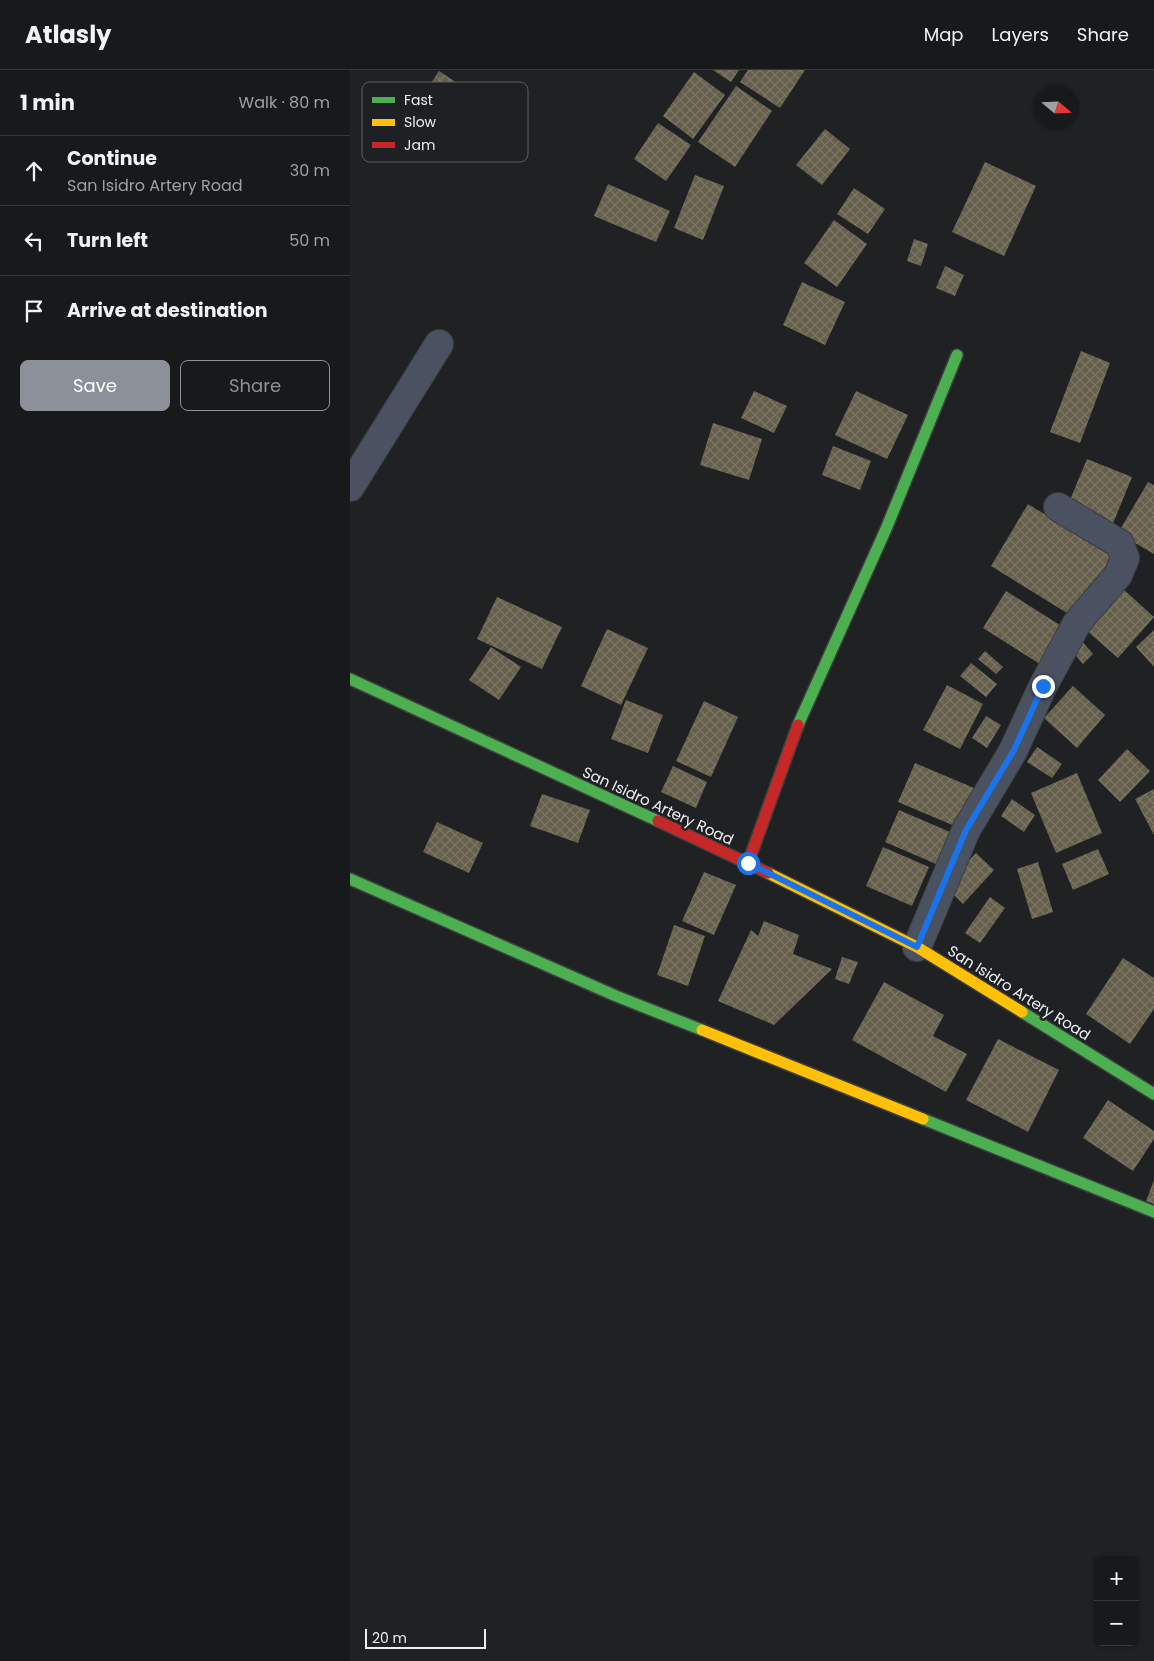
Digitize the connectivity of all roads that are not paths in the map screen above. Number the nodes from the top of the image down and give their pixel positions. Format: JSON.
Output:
{"nodes":[{"id":1,"x":440,"y":344,"type":"dead end"},
{"id":2,"x":957,"y":355,"type":"dead end"},
{"id":3,"x":350,"y":487,"type":"edge"},
{"id":4,"x":1058,"y":507,"type":"dead end"},
{"id":5,"x":350,"y":679,"type":"edge"},
{"id":6,"x":748,"y":863,"type":"junction"},
{"id":7,"x":350,"y":879,"type":"edge"},
{"id":8,"x":917,"y":947,"type":"junction"},
{"id":9,"x":1154,"y":1094,"type":"edge"},
{"id":10,"x":1154,"y":1212,"type":"edge"}],
"edges":[{"from":1,"to":3,"type":"street"},
{"from":2,"to":6,"type":"street"},
{"from":4,"to":8,"type":"street"},
{"from":5,"to":6,"type":"street","name":"San Isidro Artery Road"},
{"from":6,"to":8,"type":"street","name":"San Isidro Artery Road"},
{"from":7,"to":10,"type":"street"},
{"from":8,"to":9,"type":"street","name":"San Isidro Artery Road"}]}
